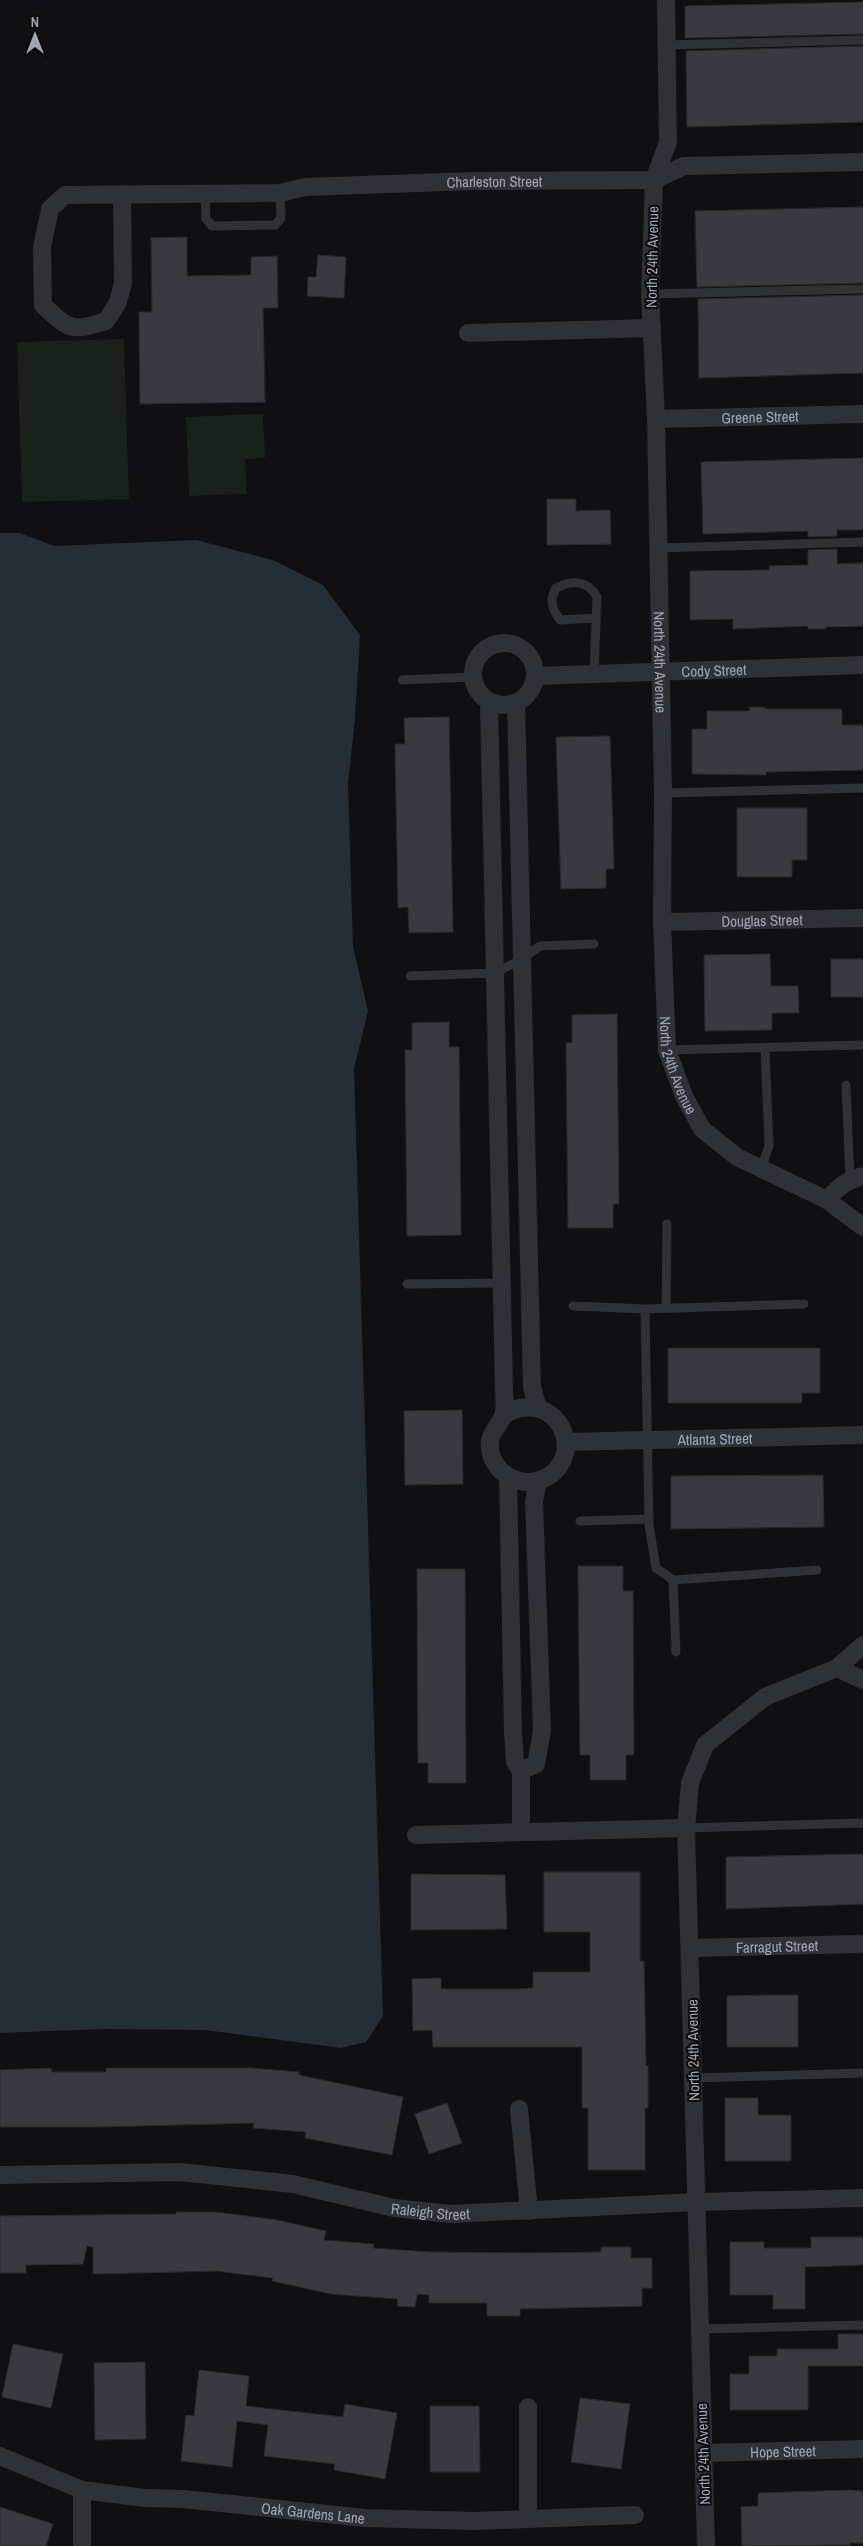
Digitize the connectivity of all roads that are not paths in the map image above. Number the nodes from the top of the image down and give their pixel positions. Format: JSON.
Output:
{"nodes":[{"id":1,"x":666,"y":0,"type":"edge"},
{"id":2,"x":863,"y":40,"type":"edge"},
{"id":3,"x":666,"y":45,"type":"junction"},
{"id":4,"x":863,"y":162,"type":"edge"},
{"id":5,"x":654,"y":180,"type":"junction"},
{"id":6,"x":280,"y":192,"type":"junction"},
{"id":7,"x":122,"y":194,"type":"junction"},
{"id":8,"x":206,"y":194,"type":"junction"},
{"id":9,"x":863,"y":289,"type":"edge"},
{"id":10,"x":650,"y":294,"type":"junction"},
{"id":11,"x":652,"y":328,"type":"junction"},
{"id":12,"x":468,"y":333,"type":"dead end"},
{"id":13,"x":863,"y":414,"type":"edge"},
{"id":14,"x":656,"y":419,"type":"junction"},
{"id":15,"x":863,"y":542,"type":"edge"},
{"id":16,"x":658,"y":548,"type":"junction"},
{"id":17,"x":596,"y":618,"type":"junction"},
{"id":18,"x":863,"y":666,"type":"edge"},
{"id":19,"x":661,"y":672,"type":"junction"},
{"id":20,"x":594,"y":674,"type":"junction"},
{"id":21,"x":535,"y":676,"type":"junction"},
{"id":22,"x":473,"y":677,"type":"junction"},
{"id":23,"x":402,"y":680,"type":"dead end"},
{"id":24,"x":490,"y":702,"type":"junction"},
{"id":25,"x":516,"y":703,"type":"junction"},
{"id":26,"x":863,"y":788,"type":"edge"},
{"id":27,"x":663,"y":793,"type":"junction"},
{"id":28,"x":863,"y":918,"type":"edge"},
{"id":29,"x":662,"y":922,"type":"junction"},
{"id":30,"x":594,"y":944,"type":"dead end"},
{"id":31,"x":522,"y":959,"type":"junction"},
{"id":32,"x":495,"y":973,"type":"junction"},
{"id":33,"x":410,"y":976,"type":"dead end"},
{"id":34,"x":863,"y":1045,"type":"edge"},
{"id":35,"x":765,"y":1048,"type":"junction"},
{"id":36,"x":668,"y":1050,"type":"junction"},
{"id":37,"x":846,"y":1085,"type":"dead end"},
{"id":38,"x":761,"y":1169,"type":"junction"},
{"id":39,"x":856,"y":1178,"type":"edge"},
{"id":40,"x":827,"y":1200,"type":"junction"},
{"id":41,"x":666,"y":1224,"type":"dead end"},
{"id":42,"x":863,"y":1226,"type":"edge"},
{"id":43,"x":502,"y":1283,"type":"junction"},
{"id":44,"x":407,"y":1284,"type":"dead end"},
{"id":45,"x":804,"y":1304,"type":"dead end"},
{"id":46,"x":573,"y":1306,"type":"dead end"},
{"id":47,"x":645,"y":1308,"type":"junction"},
{"id":48,"x":666,"y":1308,"type":"junction"},
{"id":49,"x":538,"y":1408,"type":"junction"},
{"id":50,"x":504,"y":1415,"type":"junction"},
{"id":51,"x":856,"y":1435,"type":"edge"},
{"id":52,"x":647,"y":1440,"type":"junction"},
{"id":53,"x":566,"y":1442,"type":"junction"},
{"id":54,"x":508,"y":1477,"type":"junction"},
{"id":55,"x":538,"y":1481,"type":"junction"},
{"id":56,"x":649,"y":1519,"type":"junction"},
{"id":57,"x":580,"y":1521,"type":"dead end"},
{"id":58,"x":817,"y":1570,"type":"dead end"},
{"id":59,"x":673,"y":1580,"type":"junction"},
{"id":60,"x":863,"y":1645,"type":"edge"},
{"id":61,"x":676,"y":1652,"type":"dead end"},
{"id":62,"x":837,"y":1668,"type":"junction"},
{"id":63,"x":863,"y":1680,"type":"edge"},
{"id":64,"x":521,"y":1771,"type":"junction"},
{"id":65,"x":863,"y":1822,"type":"edge"},
{"id":66,"x":686,"y":1828,"type":"junction"},
{"id":67,"x":521,"y":1832,"type":"junction"},
{"id":68,"x":416,"y":1836,"type":"dead end"},
{"id":69,"x":863,"y":1944,"type":"edge"},
{"id":70,"x":690,"y":1948,"type":"junction"},
{"id":71,"x":863,"y":2074,"type":"edge"},
{"id":72,"x":693,"y":2078,"type":"junction"},
{"id":73,"x":519,"y":2109,"type":"dead end"},
{"id":74,"x":0,"y":2175,"type":"edge"},
{"id":75,"x":863,"y":2198,"type":"edge"},
{"id":76,"x":696,"y":2202,"type":"junction"},
{"id":77,"x":529,"y":2211,"type":"junction"},
{"id":78,"x":863,"y":2325,"type":"edge"},
{"id":79,"x":700,"y":2329,"type":"junction"},
{"id":80,"x":528,"y":2407,"type":"dead end"},
{"id":81,"x":863,"y":2449,"type":"edge"},
{"id":82,"x":703,"y":2453,"type":"junction"},
{"id":83,"x":0,"y":2456,"type":"edge"},
{"id":84,"x":82,"y":2490,"type":"junction"},
{"id":85,"x":635,"y":2515,"type":"dead end"},
{"id":86,"x":528,"y":2519,"type":"junction"},
{"id":87,"x":82,"y":2546,"type":"edge"},
{"id":88,"x":706,"y":2546,"type":"edge"}],
"edges":[{"from":1,"to":3,"type":"street","name":"North 24th Avenue"},
{"from":2,"to":3,"type":"lane"},
{"from":3,"to":5,"type":"street","name":"North 24th Avenue"},
{"from":4,"to":5,"type":"street","name":"Charleston Street"},
{"from":5,"to":6,"type":"street","name":"Charleston Street"},
{"from":5,"to":10,"type":"street","name":"North 24th Avenue"},
{"from":6,"to":8,"type":"street","name":"Charleston Street"},
{"from":6,"to":8,"type":"lane"},
{"from":7,"to":7,"type":"street","name":"Charleston Street"},
{"from":7,"to":8,"type":"street","name":"Charleston Street"},
{"from":9,"to":10,"type":"lane"},
{"from":10,"to":11,"type":"street","name":"North 24th Avenue"},
{"from":11,"to":12,"type":"street"},
{"from":11,"to":14,"type":"street","name":"North 24th Avenue"},
{"from":13,"to":14,"type":"street","name":"Greene Street"},
{"from":14,"to":16,"type":"street","name":"North 24th Avenue"},
{"from":15,"to":16,"type":"lane"},
{"from":16,"to":19,"type":"street","name":"North 24th Avenue"},
{"from":17,"to":17,"type":"lane"},
{"from":17,"to":20,"type":"lane"},
{"from":18,"to":19,"type":"street","name":"Cody Street"},
{"from":19,"to":20,"type":"street","name":"Cody Street"},
{"from":19,"to":27,"type":"street","name":"North 24th Avenue"},
{"from":20,"to":21,"type":"street","name":"Cody Street"},
{"from":21,"to":22,"type":"street"},
{"from":21,"to":25,"type":"street"},
{"from":22,"to":23,"type":"lane"},
{"from":22,"to":24,"type":"street"},
{"from":24,"to":25,"type":"street"},
{"from":24,"to":32,"type":"street"},
{"from":25,"to":31,"type":"street"},
{"from":26,"to":27,"type":"lane"},
{"from":27,"to":29,"type":"street","name":"North 24th Avenue"},
{"from":28,"to":29,"type":"street","name":"Douglas Street"},
{"from":29,"to":36,"type":"street","name":"North 24th Avenue"},
{"from":30,"to":31,"type":"lane"},
{"from":31,"to":32,"type":"lane"},
{"from":31,"to":49,"type":"street"},
{"from":32,"to":33,"type":"lane"},
{"from":32,"to":43,"type":"street"},
{"from":34,"to":35,"type":"lane"},
{"from":35,"to":36,"type":"lane"},
{"from":35,"to":38,"type":"lane"},
{"from":36,"to":38,"type":"street","name":"North 24th Avenue"},
{"from":37,"to":39,"type":"lane"},
{"from":38,"to":40,"type":"street","name":"North 24th Avenue"},
{"from":39,"to":40,"type":"street"},
{"from":40,"to":42,"type":"street","name":"North 24th Avenue"},
{"from":41,"to":48,"type":"lane"},
{"from":43,"to":44,"type":"lane"},
{"from":43,"to":50,"type":"street"},
{"from":45,"to":48,"type":"lane"},
{"from":46,"to":47,"type":"lane"},
{"from":47,"to":48,"type":"lane"},
{"from":47,"to":52,"type":"lane"},
{"from":49,"to":50,"type":"street"},
{"from":49,"to":53,"type":"street"},
{"from":50,"to":54,"type":"street"},
{"from":51,"to":52,"type":"street","name":"Atlanta Street"},
{"from":52,"to":53,"type":"street","name":"Atlanta Street"},
{"from":52,"to":56,"type":"lane"},
{"from":53,"to":55,"type":"street"},
{"from":54,"to":55,"type":"street"},
{"from":54,"to":64,"type":"street"},
{"from":55,"to":64,"type":"street"},
{"from":56,"to":57,"type":"lane"},
{"from":56,"to":59,"type":"lane"},
{"from":58,"to":59,"type":"lane"},
{"from":59,"to":61,"type":"lane"},
{"from":60,"to":62,"type":"street","name":"North 24th Avenue"},
{"from":62,"to":63,"type":"street"},
{"from":62,"to":66,"type":"street","name":"North 24th Avenue"},
{"from":64,"to":67,"type":"street"},
{"from":65,"to":66,"type":"lane"},
{"from":66,"to":67,"type":"street"},
{"from":66,"to":70,"type":"street","name":"North 24th Avenue"},
{"from":67,"to":68,"type":"street"},
{"from":69,"to":70,"type":"street","name":"Farragut Street"},
{"from":70,"to":72,"type":"street","name":"North 24th Avenue"},
{"from":71,"to":72,"type":"lane"},
{"from":72,"to":76,"type":"street","name":"North 24th Avenue"},
{"from":73,"to":77,"type":"street"},
{"from":74,"to":77,"type":"street","name":"Raleigh Street"},
{"from":75,"to":76,"type":"street","name":"Raleigh Street"},
{"from":76,"to":77,"type":"street","name":"Raleigh Street"},
{"from":76,"to":79,"type":"street","name":"North 24th Avenue"},
{"from":78,"to":79,"type":"lane"},
{"from":79,"to":82,"type":"street","name":"North 24th Avenue"},
{"from":80,"to":86,"type":"street"},
{"from":81,"to":82,"type":"street","name":"Hope Street"},
{"from":82,"to":88,"type":"street","name":"North 24th Avenue"},
{"from":83,"to":84,"type":"street","name":"Oak Gardens Lane"},
{"from":84,"to":86,"type":"street","name":"Oak Gardens Lane"},
{"from":84,"to":87,"type":"street"},
{"from":85,"to":86,"type":"street","name":"Oak Gardens Lane"}]}
